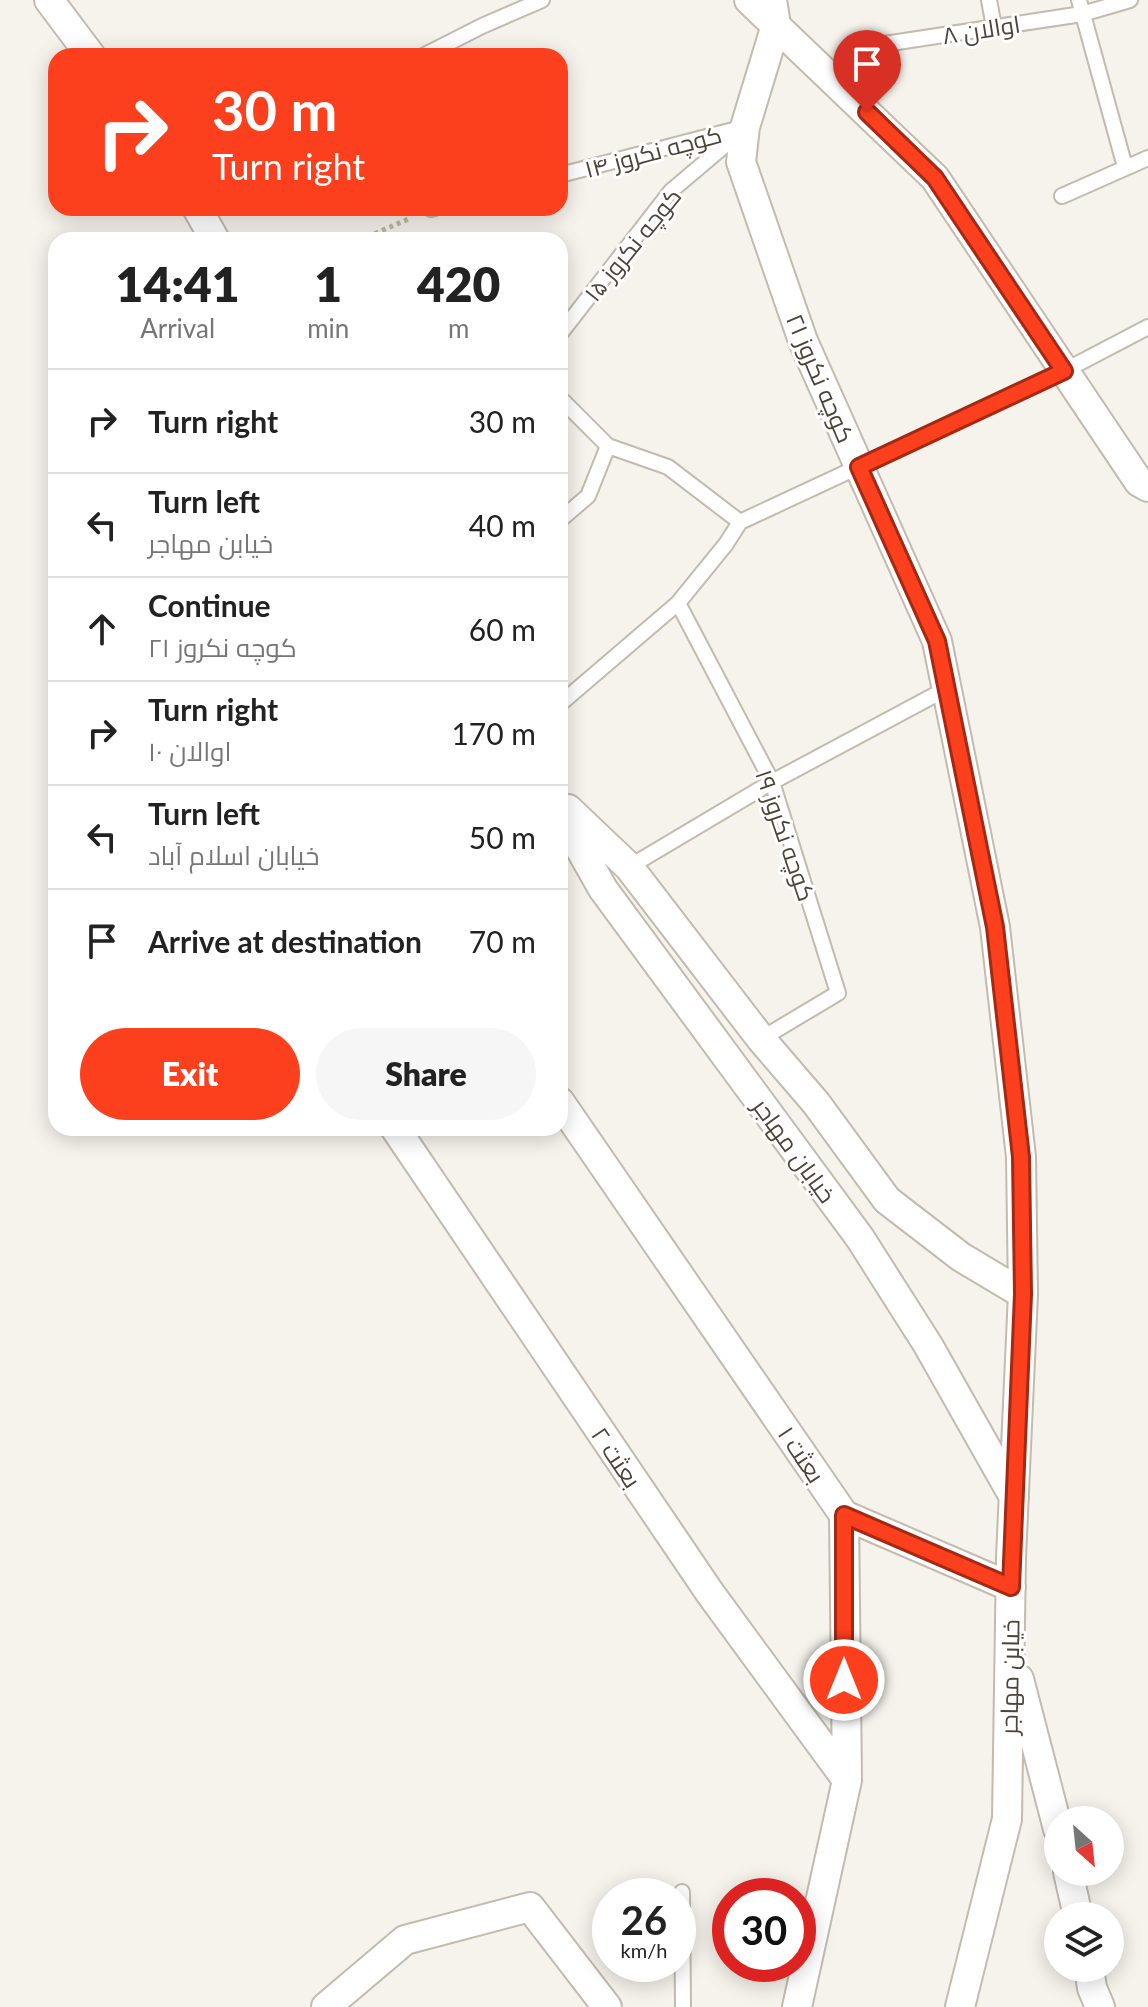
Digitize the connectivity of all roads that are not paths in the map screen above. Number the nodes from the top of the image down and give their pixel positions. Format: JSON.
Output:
{"nodes":[{"id":1,"x":49,"y":0,"type":"edge"},
{"id":2,"x":542,"y":0,"type":"edge"},
{"id":3,"x":749,"y":0,"type":"edge"},
{"id":4,"x":989,"y":0,"type":"edge"},
{"id":5,"x":1130,"y":0,"type":"edge"},
{"id":6,"x":1080,"y":7,"type":"edge"},
{"id":7,"x":774,"y":12,"type":"edge"},
{"id":8,"x":994,"y":27,"type":"junction"},
{"id":9,"x":878,"y":45,"type":"dead end"},
{"id":10,"x":85,"y":48,"type":"edge"},
{"id":11,"x":439,"y":48,"type":"edge"},
{"id":12,"x":745,"y":127,"type":"junction"},
{"id":13,"x":1148,"y":158,"type":"edge"},
{"id":14,"x":1125,"y":167,"type":"junction"},
{"id":15,"x":568,"y":173,"type":"edge"},
{"id":16,"x":1062,"y":196,"type":"dead end"},
{"id":17,"x":568,"y":324,"type":"edge"},
{"id":18,"x":1148,"y":327,"type":"edge"},
{"id":19,"x":1064,"y":371,"type":"junction"},
{"id":20,"x":568,"y":406,"type":"edge"},
{"id":21,"x":608,"y":446,"type":"junction"},
{"id":22,"x":859,"y":467,"type":"junction"},
{"id":23,"x":1148,"y":487,"type":"edge"},
{"id":24,"x":568,"y":513,"type":"edge"},
{"id":25,"x":740,"y":522,"type":"junction"},
{"id":26,"x":678,"y":603,"type":"junction"},
{"id":27,"x":946,"y":689,"type":"junction"},
{"id":28,"x":568,"y":697,"type":"edge"},
{"id":29,"x":772,"y":782,"type":"junction"},
{"id":30,"x":568,"y":809,"type":"edge"},
{"id":31,"x":568,"y":827,"type":"edge"},
{"id":32,"x":629,"y":867,"type":"junction"},
{"id":33,"x":761,"y":1039,"type":"junction"},
{"id":34,"x":568,"y":1114,"type":"edge"},
{"id":35,"x":400,"y":1136,"type":"edge"},
{"id":36,"x":1023,"y":1294,"type":"junction"},
{"id":37,"x":1014,"y":1497,"type":"junction"},
{"id":38,"x":844,"y":1515,"type":"junction"},
{"id":39,"x":1011,"y":1587,"type":"junction"},
{"id":40,"x":1010,"y":1646,"type":"junction"},
{"id":41,"x":847,"y":1780,"type":"junction"},
{"id":42,"x":1052,"y":1806,"type":"edge"},
{"id":43,"x":683,"y":1982,"type":"edge"},
{"id":44,"x":326,"y":2007,"type":"edge"},
{"id":45,"x":607,"y":2007,"type":"edge"},
{"id":46,"x":683,"y":2007,"type":"edge"},
{"id":47,"x":797,"y":2007,"type":"edge"},
{"id":48,"x":960,"y":2007,"type":"edge"}],
"edges":[{"from":1,"to":10,"type":"street"},
{"from":2,"to":11,"type":"lane"},
{"from":3,"to":7,"type":"street"},
{"from":4,"to":8,"type":"lane"},
{"from":5,"to":6,"type":"lane","name":"اوالان ۸"},
{"from":6,"to":8,"type":"lane","name":"اوالان ۸"},
{"from":6,"to":14,"type":"lane"},
{"from":7,"to":12,"type":"street","name":"کوچه نکروز ۲۱"},
{"from":7,"to":19,"type":"street"},
{"from":8,"to":9,"type":"lane","name":"اوالان ۸"},
{"from":12,"to":15,"type":"lane","name":"کوچه نکروز ۱۴"},
{"from":12,"to":17,"type":"lane","name":"کوچه نکروز ۱۵"},
{"from":12,"to":22,"type":"street","name":"کوچه نکروز ۲۱"},
{"from":13,"to":14,"type":"lane"},
{"from":14,"to":16,"type":"lane"},
{"from":18,"to":19,"type":"lane"},
{"from":19,"to":22,"type":"lane"},
{"from":19,"to":23,"type":"street"},
{"from":20,"to":21,"type":"lane"},
{"from":21,"to":24,"type":"lane"},
{"from":21,"to":25,"type":"lane"},
{"from":22,"to":25,"type":"lane"},
{"from":22,"to":27,"type":"street","name":"کوچه نکروز ۲۱"},
{"from":25,"to":26,"type":"lane"},
{"from":26,"to":28,"type":"lane"},
{"from":26,"to":29,"type":"lane","name":"کوچه نکروز ۱۹"},
{"from":27,"to":29,"type":"lane"},
{"from":27,"to":36,"type":"street","name":"کوچه نکروز ۲۱"},
{"from":29,"to":32,"type":"lane"},
{"from":29,"to":33,"type":"lane","name":"کوچه نکروز ۱۹"},
{"from":30,"to":32,"type":"street","name":"خیابان مهاجر"},
{"from":31,"to":37,"type":"street","name":"خیابان مهاجر"},
{"from":32,"to":33,"type":"street","name":"خیابان مهاجر"},
{"from":33,"to":36,"type":"street","name":"خیابان مهاجر"},
{"from":34,"to":38,"type":"street","name":"بعثت ۱"},
{"from":35,"to":41,"type":"street","name":"بعثت ۲"},
{"from":36,"to":37,"type":"street","name":"خیابن مهاجر"},
{"from":37,"to":39,"type":"street","name":"خیابن مهاجر"},
{"from":38,"to":39,"type":"street"},
{"from":38,"to":41,"type":"street"},
{"from":39,"to":40,"type":"street","name":"خیابن مهاجر"},
{"from":40,"to":42,"type":"street"},
{"from":40,"to":48,"type":"street","name":"خیابن مهاجر"},
{"from":41,"to":47,"type":"street"},
{"from":43,"to":46,"type":"lane"},
{"from":44,"to":45,"type":"street"}]}
